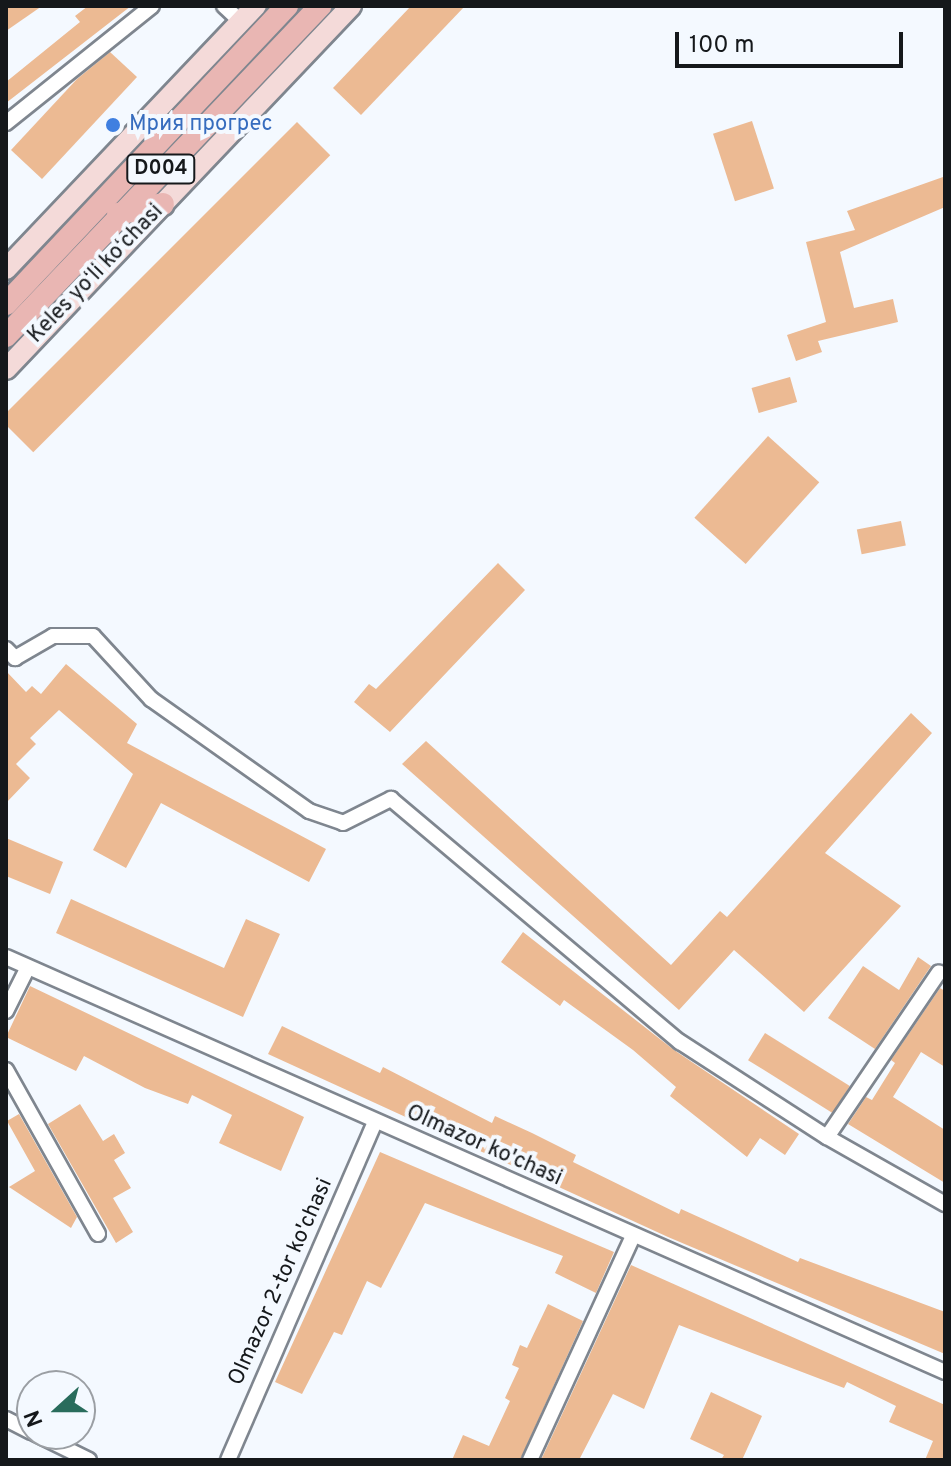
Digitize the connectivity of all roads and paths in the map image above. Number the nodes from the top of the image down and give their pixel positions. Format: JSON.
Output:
{"nodes":[{"id":1,"x":152,"y":6,"type":"edge"},
{"id":2,"x":224,"y":6,"type":"edge"},
{"id":3,"x":256,"y":6,"type":"edge"},
{"id":4,"x":287,"y":6,"type":"edge"},
{"id":5,"x":320,"y":6,"type":"edge"},
{"id":6,"x":351,"y":6,"type":"edge"},
{"id":7,"x":241,"y":22,"type":"junction"},
{"id":8,"x":6,"y":123,"type":"edge"},
{"id":9,"x":163,"y":204,"type":"junction"},
{"id":10,"x":118,"y":214,"type":"junction"},
{"id":11,"x":6,"y":269,"type":"edge"},
{"id":12,"x":6,"y":304,"type":"edge"},
{"id":13,"x":6,"y":336,"type":"edge"},
{"id":14,"x":6,"y":369,"type":"edge"},
{"id":15,"x":6,"y":649,"type":"edge"},
{"id":16,"x":6,"y":957,"type":"edge"},
{"id":17,"x":28,"y":967,"type":"junction"},
{"id":18,"x":939,"y":972,"type":"dead end"},
{"id":19,"x":6,"y":1011,"type":"edge"},
{"id":20,"x":6,"y":1070,"type":"edge"},
{"id":21,"x":375,"y":1122,"type":"junction"},
{"id":22,"x":827,"y":1137,"type":"junction"},
{"id":23,"x":945,"y":1204,"type":"edge"},
{"id":24,"x":98,"y":1234,"type":"dead end"},
{"id":25,"x":633,"y":1236,"type":"junction"},
{"id":26,"x":945,"y":1372,"type":"edge"},
{"id":27,"x":69,"y":1450,"type":"edge"},
{"id":28,"x":89,"y":1460,"type":"edge"},
{"id":29,"x":228,"y":1460,"type":"edge"},
{"id":30,"x":530,"y":1460,"type":"edge"}],
"edges":[{"from":1,"to":8,"type":"street"},
{"from":2,"to":7,"type":"street"},
{"from":3,"to":7,"type":"street"},
{"from":4,"to":12,"type":"main road","name":"Keles yoʻli koʻchasi","number":"D004"},
{"from":5,"to":10,"type":"main road","name":"Keles yoʻli koʻchasi","number":"D004"},
{"from":6,"to":9,"type":"street","name":"Keles yoʻli koʻchasi"},
{"from":7,"to":11,"type":"street"},
{"from":9,"to":10,"type":"main road"},
{"from":9,"to":14,"type":"street","name":"Keles yoʻli koʻchasi"},
{"from":10,"to":13,"type":"main road","name":"Keles yoʻli koʻchasi","number":"D004"},
{"from":15,"to":22,"type":"street"},
{"from":16,"to":17,"type":"street","name":"Olmazor ko'chasi"},
{"from":17,"to":19,"type":"street"},
{"from":17,"to":21,"type":"street","name":"Olmazor ko'chasi"},
{"from":18,"to":22,"type":"street"},
{"from":20,"to":24,"type":"street"},
{"from":21,"to":25,"type":"street","name":"Olmazor ko'chasi"},
{"from":21,"to":29,"type":"street","name":"Olmazor 2-tor ko'chasi"},
{"from":22,"to":23,"type":"street"},
{"from":25,"to":26,"type":"street","name":"Olmazor ko'chasi"},
{"from":25,"to":30,"type":"street"},
{"from":27,"to":28,"type":"street"}]}
